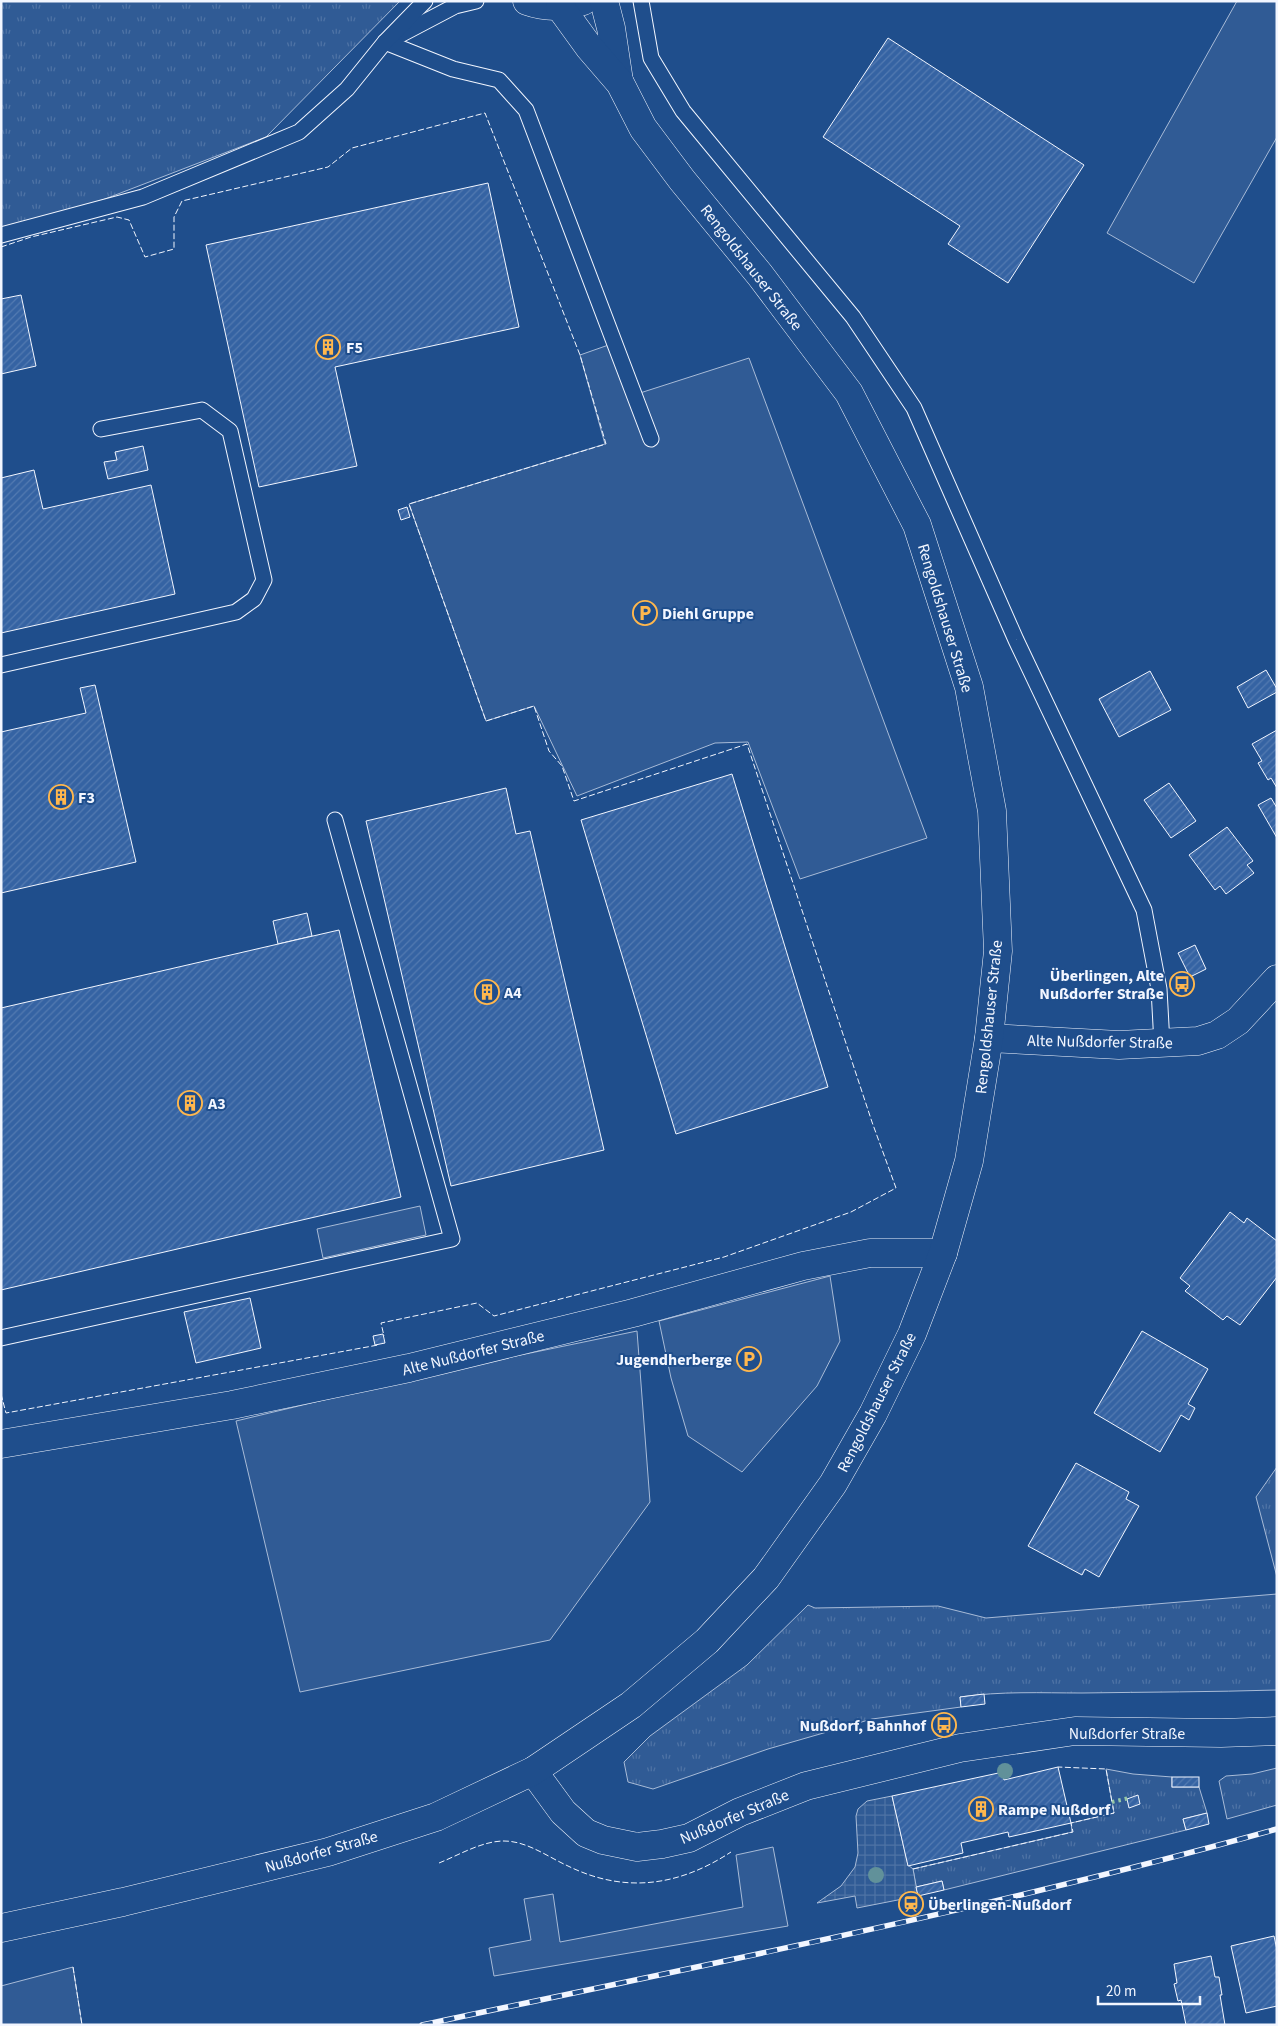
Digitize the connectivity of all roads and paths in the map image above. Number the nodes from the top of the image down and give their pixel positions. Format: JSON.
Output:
{"nodes":[{"id":1,"x":425,"y":1,"type":"edge"},
{"id":2,"x":476,"y":1,"type":"edge"},
{"id":3,"x":527,"y":1,"type":"edge"},
{"id":4,"x":604,"y":1,"type":"edge"},
{"id":5,"x":641,"y":1,"type":"edge"},
{"id":6,"x":572,"y":4,"type":"edge"},
{"id":7,"x":386,"y":42,"type":"junction"},
{"id":8,"x":620,"y":83,"type":"junction"},
{"id":9,"x":1,"y":234,"type":"edge"},
{"id":10,"x":101,"y":429,"type":"dead end"},
{"id":11,"x":651,"y":439,"type":"dead end"},
{"id":12,"x":1,"y":665,"type":"edge"},
{"id":13,"x":336,"y":820,"type":"dead end"},
{"id":14,"x":1277,"y":979,"type":"edge"},
{"id":15,"x":989,"y":1038,"type":"junction"},
{"id":16,"x":1162,"y":1044,"type":"junction"},
{"id":17,"x":942,"y":1254,"type":"junction"},
{"id":18,"x":1,"y":1338,"type":"edge"},
{"id":19,"x":1,"y":1444,"type":"edge"},
{"id":20,"x":1277,"y":1731,"type":"edge"},
{"id":21,"x":533,"y":1771,"type":"junction"},
{"id":22,"x":1,"y":1928,"type":"edge"}],
"edges":[{"from":1,"to":7,"type":"lane"},
{"from":2,"to":7,"type":"lane"},
{"from":3,"to":6,"type":"street"},
{"from":4,"to":8,"type":"street","name":"Rengoldshauser Straße"},
{"from":5,"to":16,"type":"lane"},
{"from":6,"to":8,"type":"street","name":"Rengoldshauser Straße"},
{"from":7,"to":9,"type":"lane"},
{"from":7,"to":11,"type":"lane"},
{"from":8,"to":15,"type":"street","name":"Rengoldshauser Straße"},
{"from":10,"to":12,"type":"lane"},
{"from":13,"to":18,"type":"lane"},
{"from":14,"to":16,"type":"street","name":"Alte Nußdorfer Straße"},
{"from":15,"to":16,"type":"street","name":"Alte Nußdorfer Straße"},
{"from":15,"to":17,"type":"street","name":"Rengoldshauser Straße"},
{"from":17,"to":19,"type":"street","name":"Alte Nußdorfer Straße"},
{"from":17,"to":21,"type":"street","name":"Rengoldshauser Straße"},
{"from":20,"to":21,"type":"street","name":"Nußdorfer Straße"},
{"from":21,"to":22,"type":"street","name":"Nußdorfer Straße"}]}
